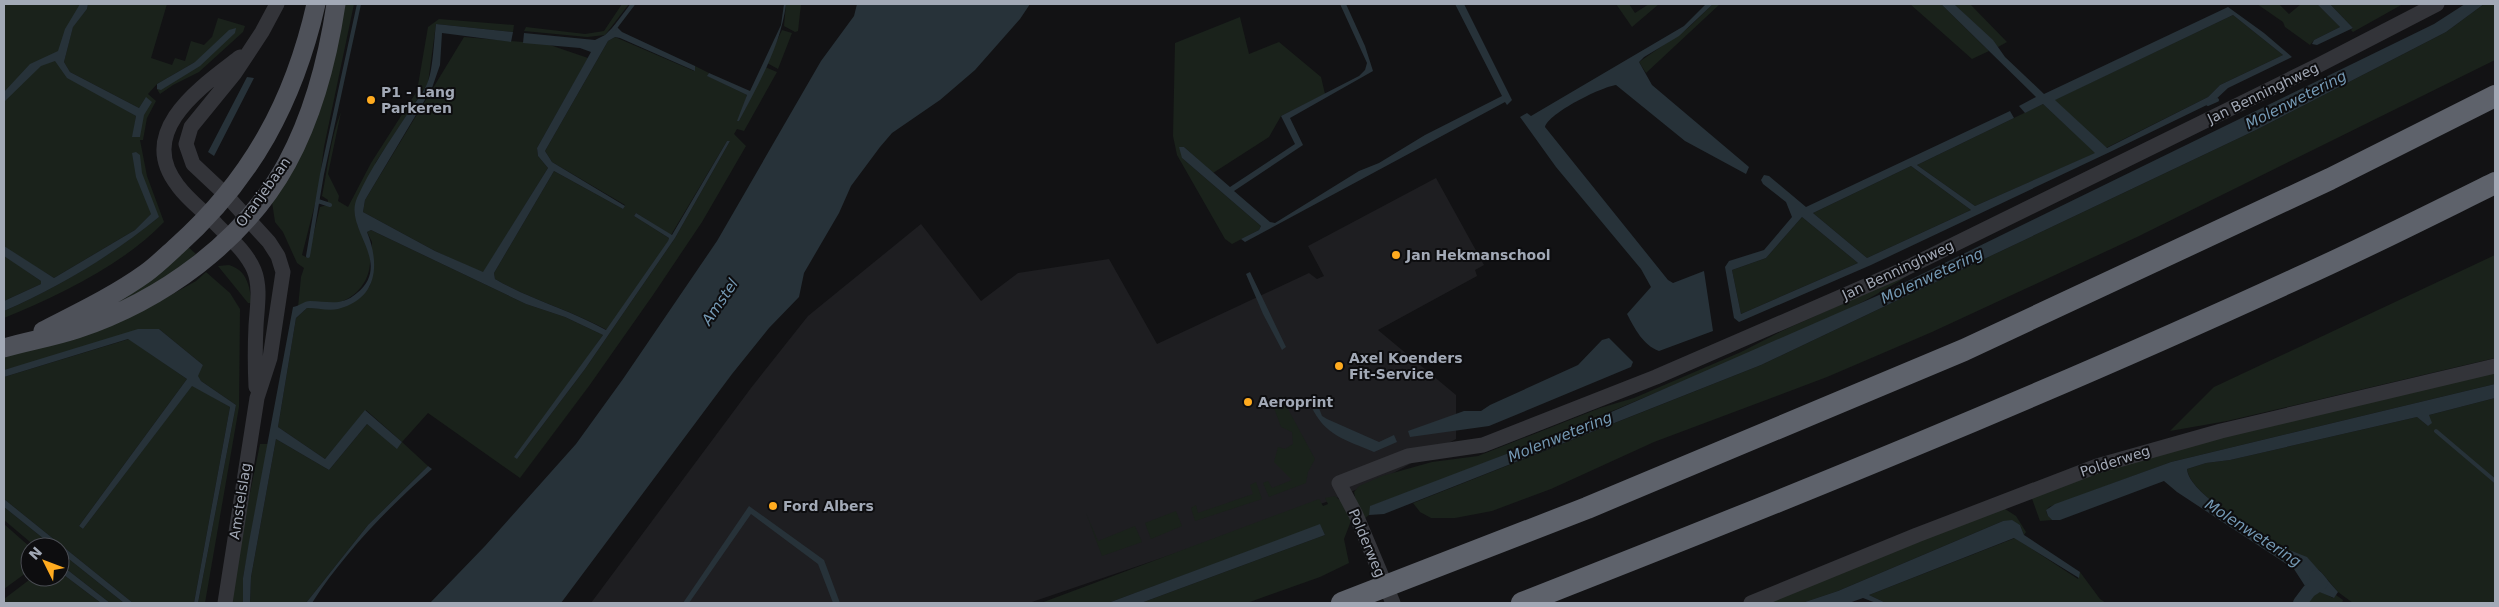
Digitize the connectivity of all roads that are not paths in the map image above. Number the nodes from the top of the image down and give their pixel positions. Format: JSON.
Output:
{"nodes":[{"id":1,"x":278,"y":4,"type":"edge"},
{"id":2,"x":316,"y":4,"type":"edge"},
{"id":3,"x":336,"y":4,"type":"edge"},
{"id":4,"x":2437,"y":4,"type":"edge"},
{"id":5,"x":248,"y":51,"type":"junction"},
{"id":6,"x":2495,"y":96,"type":"edge"},
{"id":7,"x":2495,"y":183,"type":"edge"},
{"id":8,"x":226,"y":195,"type":"junction"},
{"id":9,"x":209,"y":216,"type":"junction"},
{"id":10,"x":247,"y":218,"type":"junction"},
{"id":11,"x":229,"y":237,"type":"junction"},
{"id":12,"x":12,"y":346,"type":"edge"},
{"id":13,"x":2495,"y":366,"type":"edge"},
{"id":14,"x":257,"y":398,"type":"junction"},
{"id":15,"x":1339,"y":483,"type":"joint"},
{"id":16,"x":1348,"y":601,"type":"edge"},
{"id":17,"x":224,"y":603,"type":"edge"},
{"id":18,"x":1393,"y":603,"type":"edge"},
{"id":19,"x":1522,"y":603,"type":"edge"},
{"id":20,"x":1751,"y":603,"type":"edge"}],
"edges":[{"from":1,"to":5,"type":"street"},
{"from":2,"to":8,"type":"main road","name":"Oranjebaan"},
{"from":3,"to":10,"type":"main road","name":"Oranjebaan"},
{"from":4,"to":15,"type":"street","name":"Jan Benninghweg"},
{"from":5,"to":8,"type":"street","name":"Amstelslag"},
{"from":5,"to":9,"type":"street","name":"Amstelslag"},
{"from":6,"to":16,"type":"highway"},
{"from":7,"to":19,"type":"highway"},
{"from":8,"to":9,"type":"main road","name":"Oranjebaan"},
{"from":8,"to":10,"type":"street","name":"Amstelslag"},
{"from":9,"to":11,"type":"street","name":"Amstelslag"},
{"from":9,"to":12,"type":"main road","name":"Oranjebaan"},
{"from":10,"to":11,"type":"main road","name":"Oranjebaan"},
{"from":10,"to":14,"type":"street","name":"Amstelslag"},
{"from":11,"to":12,"type":"main road","name":"Oranjebaan"},
{"from":11,"to":14,"type":"street","name":"Amstelslag"},
{"from":13,"to":20,"type":"street","name":"Polderweg"},
{"from":14,"to":17,"type":"street","name":"Amstelslag"},
{"from":15,"to":18,"type":"street","name":"Polderweg"}]}
